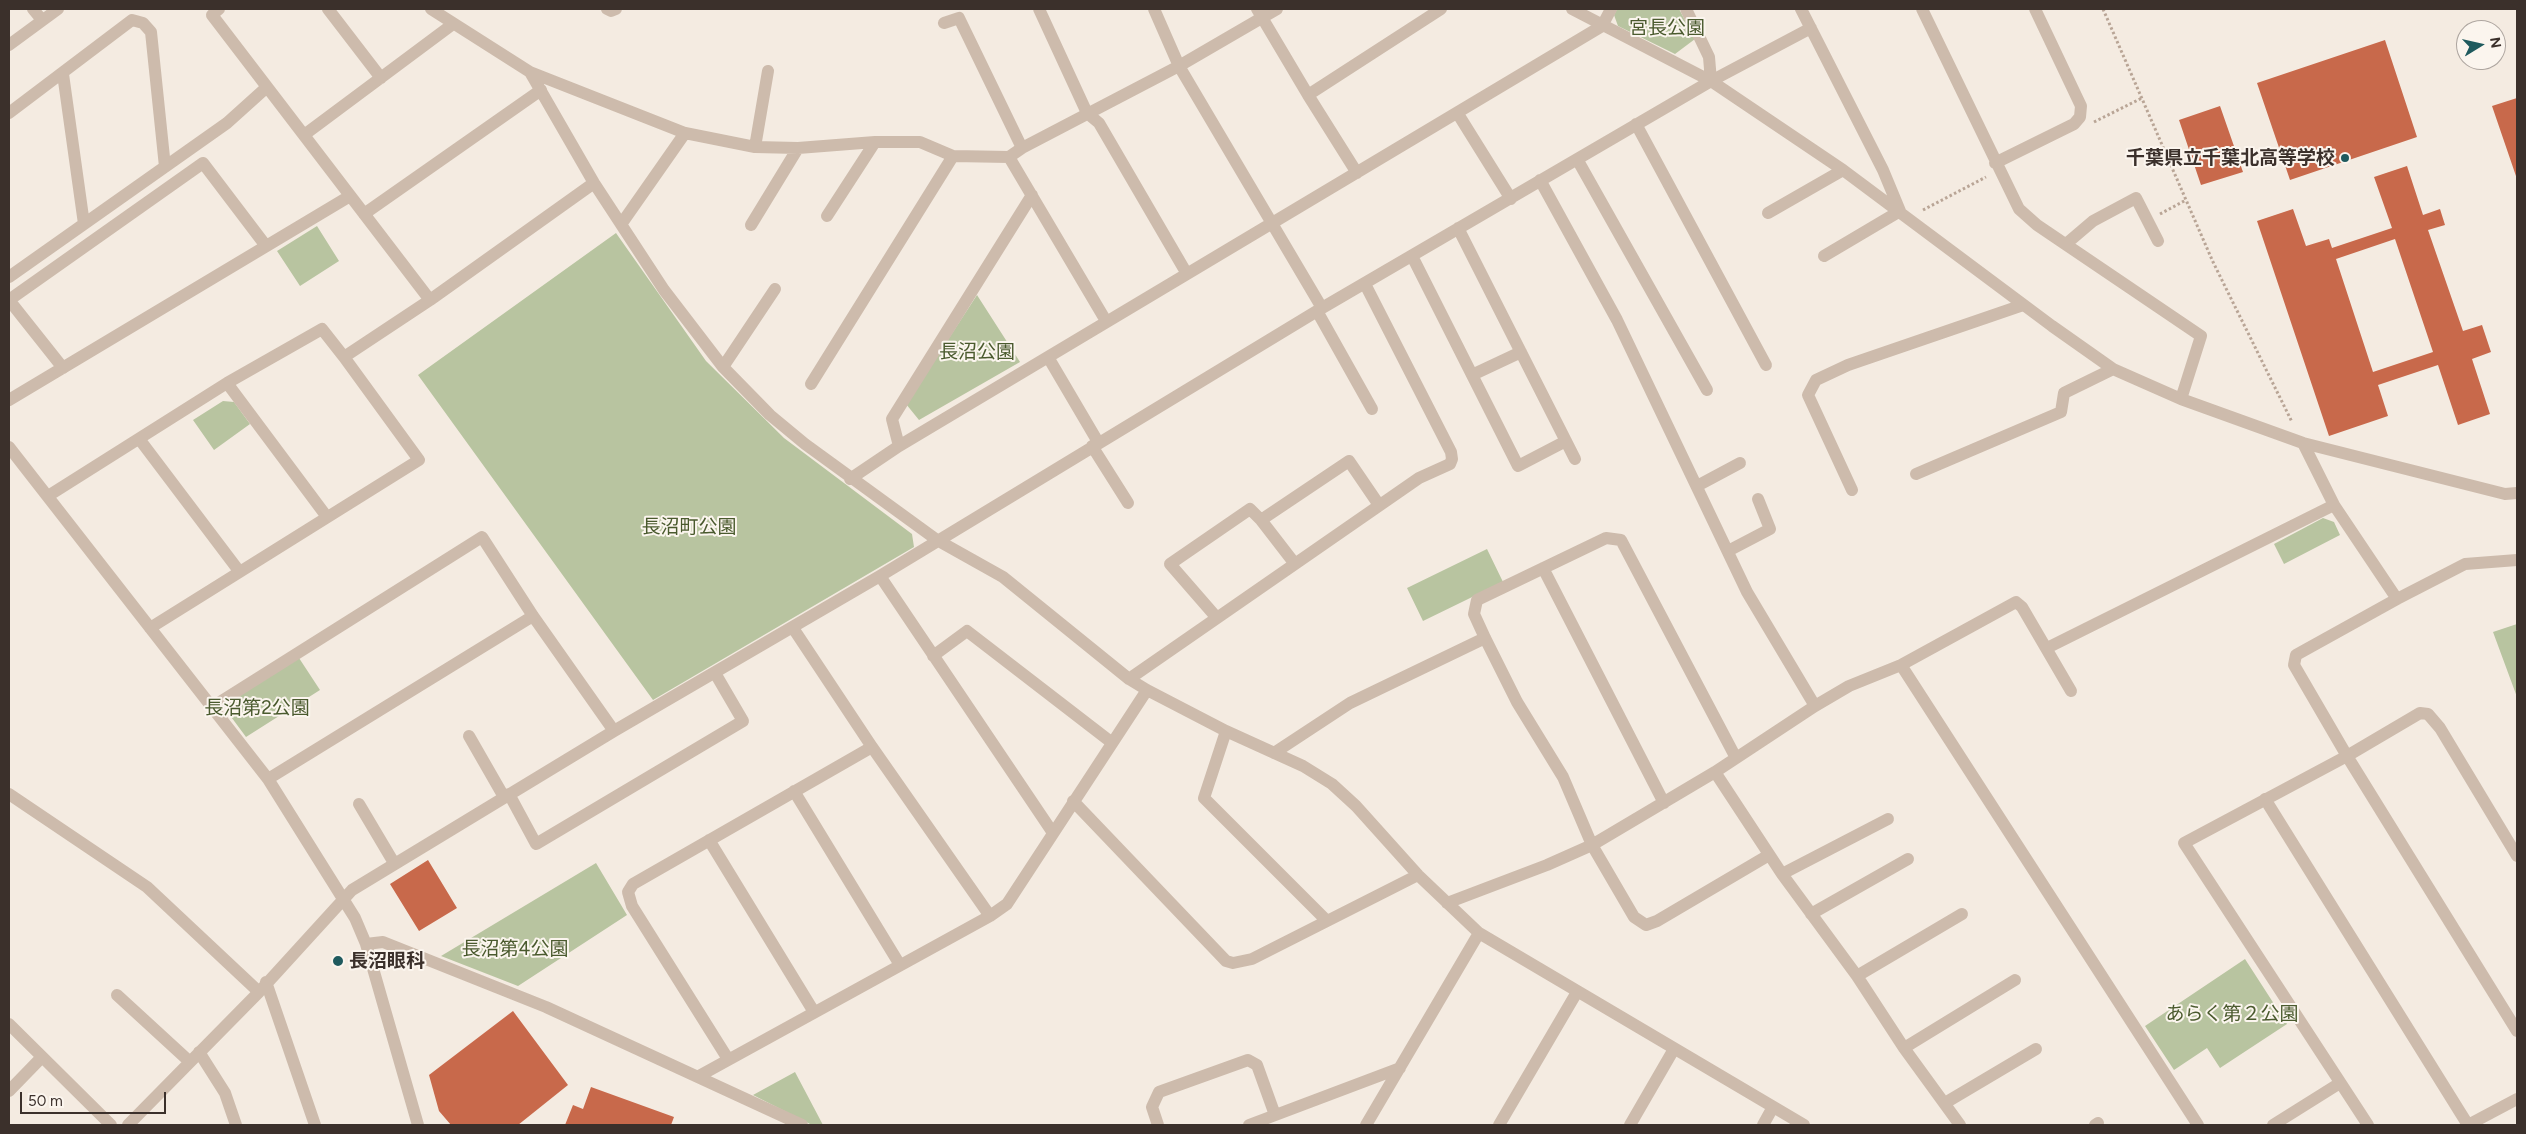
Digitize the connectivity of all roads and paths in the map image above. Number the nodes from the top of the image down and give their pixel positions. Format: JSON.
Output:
{"nodes":[{"id":1,"x":33,"y":9,"type":"edge"},
{"id":2,"x":58,"y":9,"type":"edge"},
{"id":3,"x":219,"y":9,"type":"edge"},
{"id":4,"x":328,"y":9,"type":"edge"},
{"id":5,"x":431,"y":9,"type":"edge"},
{"id":6,"x":608,"y":9,"type":"edge"},
{"id":7,"x":616,"y":9,"type":"edge"},
{"id":8,"x":1039,"y":9,"type":"edge"},
{"id":9,"x":1154,"y":9,"type":"edge"},
{"id":10,"x":1277,"y":9,"type":"edge"},
{"id":11,"x":1442,"y":9,"type":"edge"},
{"id":12,"x":1572,"y":9,"type":"edge"},
{"id":13,"x":1611,"y":9,"type":"edge"},
{"id":14,"x":1686,"y":9,"type":"edge"},
{"id":15,"x":1801,"y":9,"type":"edge"},
{"id":16,"x":1922,"y":9,"type":"edge"},
{"id":17,"x":2035,"y":9,"type":"edge"},
{"id":18,"x":2103,"y":9,"type":"edge"},
{"id":19,"x":1259,"y":14,"type":"edge"},
{"id":20,"x":42,"y":20,"type":"junction"},
{"id":21,"x":944,"y":23,"type":"dead end"},
{"id":22,"x":453,"y":24,"type":"junction"},
{"id":23,"x":1602,"y":26,"type":"junction"},
{"id":24,"x":1811,"y":28,"type":"junction"},
{"id":25,"x":9,"y":45,"type":"edge"},
{"id":26,"x":1179,"y":66,"type":"junction"},
{"id":27,"x":768,"y":71,"type":"dead end"},
{"id":28,"x":530,"y":72,"type":"junction"},
{"id":29,"x":63,"y":74,"type":"junction"},
{"id":30,"x":381,"y":78,"type":"junction"},
{"id":31,"x":1711,"y":81,"type":"junction"},
{"id":32,"x":267,"y":87,"type":"junction"},
{"id":33,"x":541,"y":90,"type":"junction"},
{"id":34,"x":1308,"y":96,"type":"junction"},
{"id":35,"x":9,"y":113,"type":"edge"},
{"id":36,"x":1087,"y":113,"type":"junction"},
{"id":37,"x":1458,"y":114,"type":"junction"},
{"id":38,"x":1636,"y":124,"type":"junction"},
{"id":39,"x":685,"y":133,"type":"junction"},
{"id":40,"x":304,"y":135,"type":"junction"},
{"id":41,"x":874,"y":142,"type":"junction"},
{"id":42,"x":755,"y":147,"type":"junction"},
{"id":43,"x":798,"y":148,"type":"junction"},
{"id":44,"x":1022,"y":148,"type":"junction"},
{"id":45,"x":953,"y":156,"type":"junction"},
{"id":46,"x":1009,"y":158,"type":"junction"},
{"id":47,"x":1577,"y":159,"type":"junction"},
{"id":48,"x":1997,"y":166,"type":"junction"},
{"id":49,"x":165,"y":167,"type":"junction"},
{"id":50,"x":1843,"y":170,"type":"junction"},
{"id":51,"x":1357,"y":173,"type":"junction"},
{"id":52,"x":1540,"y":180,"type":"junction"},
{"id":53,"x":594,"y":183,"type":"junction"},
{"id":54,"x":1032,"y":195,"type":"junction"},
{"id":55,"x":350,"y":196,"type":"junction"},
{"id":56,"x":1511,"y":199,"type":"junction"},
{"id":57,"x":2186,"y":200,"type":"junction"},
{"id":58,"x":1768,"y":213,"type":"dead end"},
{"id":59,"x":364,"y":214,"type":"junction"},
{"id":60,"x":1905,"y":215,"type":"junction"},
{"id":61,"x":828,"y":216,"type":"dead end"},
{"id":62,"x":2147,"y":220,"type":"junction"},
{"id":63,"x":622,"y":223,"type":"junction"},
{"id":64,"x":84,"y":224,"type":"junction"},
{"id":65,"x":1273,"y":224,"type":"junction"},
{"id":66,"x":751,"y":225,"type":"dead end"},
{"id":67,"x":1458,"y":228,"type":"junction"},
{"id":68,"x":2158,"y":241,"type":"dead end"},
{"id":69,"x":2066,"y":244,"type":"junction"},
{"id":70,"x":266,"y":246,"type":"junction"},
{"id":71,"x":1412,"y":256,"type":"junction"},
{"id":72,"x":1824,"y":256,"type":"dead end"},
{"id":73,"x":1187,"y":274,"type":"junction"},
{"id":74,"x":9,"y":278,"type":"edge"},
{"id":75,"x":1365,"y":284,"type":"junction"},
{"id":76,"x":775,"y":289,"type":"dead end"},
{"id":77,"x":430,"y":300,"type":"junction"},
{"id":78,"x":2023,"y":304,"type":"junction"},
{"id":79,"x":1320,"y":309,"type":"junction"},
{"id":80,"x":1106,"y":321,"type":"junction"},
{"id":81,"x":1521,"y":352,"type":"junction"},
{"id":82,"x":344,"y":357,"type":"junction"},
{"id":83,"x":1048,"y":357,"type":"junction"},
{"id":84,"x":1766,"y":365,"type":"dead end"},
{"id":85,"x":723,"y":367,"type":"junction"},
{"id":86,"x":63,"y":368,"type":"junction"},
{"id":87,"x":2113,"y":368,"type":"junction"},
{"id":88,"x":1472,"y":375,"type":"junction"},
{"id":89,"x":227,"y":383,"type":"junction"},
{"id":90,"x":811,"y":384,"type":"dead end"},
{"id":91,"x":1706,"y":390,"type":"dead end"},
{"id":92,"x":2181,"y":399,"type":"junction"},
{"id":93,"x":9,"y":400,"type":"edge"},
{"id":94,"x":1372,"y":409,"type":"dead end"},
{"id":95,"x":140,"y":440,"type":"junction"},
{"id":96,"x":1566,"y":441,"type":"junction"},
{"id":97,"x":2303,"y":443,"type":"junction"},
{"id":98,"x":1095,"y":444,"type":"junction"},
{"id":99,"x":899,"y":446,"type":"junction"},
{"id":100,"x":9,"y":447,"type":"edge"},
{"id":101,"x":1576,"y":458,"type":"dead end"},
{"id":102,"x":1740,"y":463,"type":"dead end"},
{"id":103,"x":1916,"y":474,"type":"dead end"},
{"id":104,"x":850,"y":479,"type":"junction"},
{"id":105,"x":1697,"y":486,"type":"junction"},
{"id":106,"x":1852,"y":490,"type":"dead end"},
{"id":107,"x":2517,"y":493,"type":"edge"},
{"id":108,"x":48,"y":496,"type":"junction"},
{"id":109,"x":1758,"y":499,"type":"dead end"},
{"id":110,"x":1128,"y":503,"type":"dead end"},
{"id":111,"x":1380,"y":505,"type":"junction"},
{"id":112,"x":2334,"y":505,"type":"junction"},
{"id":113,"x":328,"y":517,"type":"junction"},
{"id":114,"x":1262,"y":520,"type":"junction"},
{"id":115,"x":937,"y":540,"type":"junction"},
{"id":116,"x":1728,"y":551,"type":"junction"},
{"id":117,"x":2517,"y":560,"type":"edge"},
{"id":118,"x":1295,"y":564,"type":"junction"},
{"id":119,"x":1543,"y":568,"type":"junction"},
{"id":120,"x":239,"y":571,"type":"junction"},
{"id":121,"x":880,"y":576,"type":"junction"},
{"id":122,"x":2397,"y":599,"type":"junction"},
{"id":123,"x":533,"y":616,"type":"junction"},
{"id":124,"x":1218,"y":618,"type":"junction"},
{"id":125,"x":150,"y":628,"type":"junction"},
{"id":126,"x":793,"y":628,"type":"junction"},
{"id":127,"x":1485,"y":638,"type":"junction"},
{"id":128,"x":2046,"y":648,"type":"junction"},
{"id":129,"x":933,"y":656,"type":"junction"},
{"id":130,"x":1901,"y":665,"type":"junction"},
{"id":131,"x":715,"y":673,"type":"junction"},
{"id":132,"x":1129,"y":679,"type":"junction"},
{"id":133,"x":1147,"y":690,"type":"junction"},
{"id":134,"x":2071,"y":691,"type":"dead end"},
{"id":135,"x":1815,"y":706,"type":"junction"},
{"id":136,"x":212,"y":707,"type":"junction"},
{"id":137,"x":614,"y":731,"type":"junction"},
{"id":138,"x":1226,"y":731,"type":"junction"},
{"id":139,"x":469,"y":736,"type":"dead end"},
{"id":140,"x":1112,"y":742,"type":"junction"},
{"id":141,"x":872,"y":747,"type":"junction"},
{"id":142,"x":1274,"y":753,"type":"junction"},
{"id":143,"x":2347,"y":756,"type":"junction"},
{"id":144,"x":1736,"y":758,"type":"junction"},
{"id":145,"x":1715,"y":772,"type":"junction"},
{"id":146,"x":268,"y":779,"type":"junction"},
{"id":147,"x":794,"y":790,"type":"junction"},
{"id":148,"x":9,"y":794,"type":"edge"},
{"id":149,"x":506,"y":795,"type":"junction"},
{"id":150,"x":2266,"y":799,"type":"junction"},
{"id":151,"x":1073,"y":801,"type":"junction"},
{"id":152,"x":1664,"y":803,"type":"junction"},
{"id":153,"x":359,"y":804,"type":"dead end"},
{"id":154,"x":1888,"y":819,"type":"dead end"},
{"id":155,"x":1053,"y":833,"type":"junction"},
{"id":156,"x":708,"y":840,"type":"junction"},
{"id":157,"x":1592,"y":845,"type":"junction"},
{"id":158,"x":1769,"y":854,"type":"junction"},
{"id":159,"x":2517,"y":856,"type":"edge"},
{"id":160,"x":1908,"y":859,"type":"dead end"},
{"id":161,"x":394,"y":864,"type":"junction"},
{"id":162,"x":1782,"y":874,"type":"junction"},
{"id":163,"x":1418,"y":875,"type":"junction"},
{"id":164,"x":343,"y":900,"type":"junction"},
{"id":165,"x":1446,"y":903,"type":"junction"},
{"id":166,"x":1811,"y":914,"type":"junction"},
{"id":167,"x":1962,"y":914,"type":"dead end"},
{"id":168,"x":990,"y":916,"type":"junction"},
{"id":169,"x":1327,"y":921,"type":"junction"},
{"id":170,"x":1478,"y":933,"type":"junction"},
{"id":171,"x":366,"y":944,"type":"junction"},
{"id":172,"x":900,"y":965,"type":"junction"},
{"id":173,"x":1857,"y":976,"type":"junction"},
{"id":174,"x":2015,"y":980,"type":"dead end"},
{"id":175,"x":262,"y":987,"type":"junction"},
{"id":176,"x":1577,"y":992,"type":"junction"},
{"id":177,"x":117,"y":995,"type":"dead end"},
{"id":178,"x":814,"y":1012,"type":"junction"},
{"id":179,"x":9,"y":1024,"type":"edge"},
{"id":180,"x":2517,"y":1032,"type":"edge"},
{"id":181,"x":1904,"y":1048,"type":"junction"},
{"id":182,"x":1674,"y":1049,"type":"junction"},
{"id":183,"x":2036,"y":1049,"type":"dead end"},
{"id":184,"x":199,"y":1052,"type":"junction"},
{"id":185,"x":42,"y":1056,"type":"junction"},
{"id":186,"x":728,"y":1058,"type":"junction"},
{"id":187,"x":190,"y":1062,"type":"junction"},
{"id":188,"x":1400,"y":1068,"type":"junction"},
{"id":189,"x":699,"y":1076,"type":"junction"},
{"id":190,"x":2340,"y":1083,"type":"junction"},
{"id":191,"x":9,"y":1092,"type":"edge"},
{"id":192,"x":2517,"y":1099,"type":"edge"},
{"id":193,"x":1945,"y":1103,"type":"junction"},
{"id":194,"x":1773,"y":1107,"type":"junction"},
{"id":195,"x":1275,"y":1115,"type":"junction"},
{"id":196,"x":111,"y":1125,"type":"edge"},
{"id":197,"x":128,"y":1125,"type":"edge"},
{"id":198,"x":236,"y":1125,"type":"edge"},
{"id":199,"x":315,"y":1125,"type":"edge"},
{"id":200,"x":418,"y":1125,"type":"edge"},
{"id":201,"x":802,"y":1125,"type":"edge"},
{"id":202,"x":1158,"y":1125,"type":"edge"},
{"id":203,"x":1249,"y":1125,"type":"edge"},
{"id":204,"x":1366,"y":1125,"type":"edge"},
{"id":205,"x":1499,"y":1125,"type":"edge"},
{"id":206,"x":1630,"y":1125,"type":"edge"},
{"id":207,"x":1763,"y":1125,"type":"edge"},
{"id":208,"x":1804,"y":1125,"type":"edge"},
{"id":209,"x":1960,"y":1125,"type":"edge"},
{"id":210,"x":2198,"y":1125,"type":"edge"},
{"id":211,"x":2274,"y":1125,"type":"edge"},
{"id":212,"x":2368,"y":1125,"type":"edge"},
{"id":213,"x":2468,"y":1125,"type":"edge"}],
"edges":[{"from":1,"to":20,"type":"street"},
{"from":2,"to":20,"type":"street"},
{"from":3,"to":32,"type":"street"},
{"from":4,"to":30,"type":"street"},
{"from":5,"to":22,"type":"street"},
{"from":6,"to":7,"type":"street"},
{"from":8,"to":36,"type":"street"},
{"from":9,"to":26,"type":"street"},
{"from":10,"to":19,"type":"street"},
{"from":11,"to":34,"type":"street"},
{"from":12,"to":23,"type":"street"},
{"from":13,"to":23,"type":"street"},
{"from":14,"to":31,"type":"street"},
{"from":15,"to":24,"type":"street"},
{"from":16,"to":48,"type":"street"},
{"from":17,"to":48,"type":"street"},
{"from":18,"to":57,"type":"path"},
{"from":19,"to":26,"type":"street"},
{"from":19,"to":34,"type":"street"},
{"from":20,"to":25,"type":"street"},
{"from":21,"to":44,"type":"street"},
{"from":22,"to":28,"type":"street"},
{"from":22,"to":30,"type":"street"},
{"from":23,"to":31,"type":"street"},
{"from":23,"to":37,"type":"street"},
{"from":24,"to":31,"type":"street"},
{"from":24,"to":60,"type":"street"},
{"from":26,"to":36,"type":"street"},
{"from":26,"to":65,"type":"street"},
{"from":27,"to":42,"type":"street"},
{"from":28,"to":33,"type":"street"},
{"from":28,"to":39,"type":"street"},
{"from":29,"to":35,"type":"street"},
{"from":29,"to":49,"type":"street"},
{"from":29,"to":64,"type":"street"},
{"from":30,"to":40,"type":"street"},
{"from":31,"to":38,"type":"street"},
{"from":31,"to":50,"type":"street"},
{"from":32,"to":40,"type":"street"},
{"from":32,"to":49,"type":"street"},
{"from":33,"to":53,"type":"street"},
{"from":33,"to":59,"type":"street"},
{"from":34,"to":51,"type":"street"},
{"from":36,"to":44,"type":"street"},
{"from":36,"to":73,"type":"street"},
{"from":37,"to":51,"type":"street"},
{"from":37,"to":56,"type":"street"},
{"from":38,"to":47,"type":"street"},
{"from":38,"to":84,"type":"street"},
{"from":39,"to":42,"type":"street"},
{"from":39,"to":63,"type":"street"},
{"from":40,"to":55,"type":"street"},
{"from":41,"to":43,"type":"street"},
{"from":41,"to":45,"type":"street"},
{"from":41,"to":61,"type":"street"},
{"from":42,"to":43,"type":"street"},
{"from":43,"to":66,"type":"street"},
{"from":44,"to":46,"type":"street"},
{"from":45,"to":46,"type":"street"},
{"from":45,"to":90,"type":"street"},
{"from":46,"to":54,"type":"street"},
{"from":47,"to":52,"type":"street"},
{"from":47,"to":91,"type":"street"},
{"from":48,"to":60,"type":"path"},
{"from":48,"to":69,"type":"street"},
{"from":49,"to":64,"type":"street"},
{"from":50,"to":58,"type":"street"},
{"from":50,"to":60,"type":"street"},
{"from":51,"to":65,"type":"street"},
{"from":52,"to":56,"type":"street"},
{"from":52,"to":105,"type":"street"},
{"from":53,"to":63,"type":"street"},
{"from":53,"to":77,"type":"street"},
{"from":54,"to":80,"type":"street"},
{"from":54,"to":99,"type":"street"},
{"from":55,"to":59,"type":"street"},
{"from":55,"to":70,"type":"street"},
{"from":56,"to":67,"type":"street"},
{"from":57,"to":62,"type":"path"},
{"from":57,"to":97,"type":"path"},
{"from":59,"to":77,"type":"street"},
{"from":60,"to":72,"type":"street"},
{"from":60,"to":78,"type":"street"},
{"from":62,"to":68,"type":"street"},
{"from":62,"to":69,"type":"street"},
{"from":63,"to":85,"type":"street"},
{"from":64,"to":74,"type":"street"},
{"from":65,"to":73,"type":"street"},
{"from":65,"to":79,"type":"street"},
{"from":67,"to":71,"type":"street"},
{"from":67,"to":81,"type":"street"},
{"from":69,"to":92,"type":"street"},
{"from":70,"to":86,"type":"street"},
{"from":70,"to":86,"type":"street"},
{"from":71,"to":75,"type":"street"},
{"from":71,"to":88,"type":"street"},
{"from":73,"to":80,"type":"street"},
{"from":75,"to":79,"type":"street"},
{"from":75,"to":111,"type":"street"},
{"from":76,"to":85,"type":"street"},
{"from":77,"to":82,"type":"street"},
{"from":78,"to":87,"type":"street"},
{"from":78,"to":106,"type":"street"},
{"from":79,"to":94,"type":"street"},
{"from":79,"to":98,"type":"street"},
{"from":80,"to":83,"type":"street"},
{"from":81,"to":88,"type":"street"},
{"from":81,"to":96,"type":"street"},
{"from":82,"to":89,"type":"street"},
{"from":82,"to":113,"type":"street"},
{"from":83,"to":98,"type":"street"},
{"from":83,"to":99,"type":"street"},
{"from":85,"to":104,"type":"street"},
{"from":86,"to":93,"type":"street"},
{"from":87,"to":92,"type":"street"},
{"from":87,"to":103,"type":"street"},
{"from":88,"to":96,"type":"street"},
{"from":89,"to":95,"type":"street"},
{"from":89,"to":113,"type":"street"},
{"from":92,"to":97,"type":"street"},
{"from":95,"to":108,"type":"street"},
{"from":95,"to":120,"type":"street"},
{"from":96,"to":101,"type":"street"},
{"from":97,"to":107,"type":"street"},
{"from":97,"to":112,"type":"street"},
{"from":98,"to":110,"type":"street"},
{"from":98,"to":115,"type":"street"},
{"from":99,"to":104,"type":"street"},
{"from":100,"to":108,"type":"street"},
{"from":102,"to":105,"type":"street"},
{"from":104,"to":115,"type":"street"},
{"from":105,"to":116,"type":"street"},
{"from":108,"to":125,"type":"street"},
{"from":109,"to":116,"type":"street"},
{"from":111,"to":114,"type":"street"},
{"from":111,"to":118,"type":"street"},
{"from":112,"to":122,"type":"street"},
{"from":112,"to":128,"type":"street"},
{"from":113,"to":120,"type":"street"},
{"from":114,"to":118,"type":"street"},
{"from":114,"to":124,"type":"street"},
{"from":115,"to":121,"type":"street"},
{"from":115,"to":132,"type":"street"},
{"from":116,"to":135,"type":"street"},
{"from":117,"to":122,"type":"street"},
{"from":118,"to":124,"type":"street"},
{"from":119,"to":127,"type":"street"},
{"from":119,"to":144,"type":"street"},
{"from":119,"to":152,"type":"street"},
{"from":120,"to":125,"type":"street"},
{"from":121,"to":126,"type":"street"},
{"from":121,"to":129,"type":"street"},
{"from":122,"to":143,"type":"street"},
{"from":123,"to":136,"type":"street"},
{"from":123,"to":137,"type":"street"},
{"from":123,"to":146,"type":"street"},
{"from":124,"to":132,"type":"street"},
{"from":125,"to":136,"type":"street"},
{"from":126,"to":131,"type":"street"},
{"from":126,"to":141,"type":"street"},
{"from":127,"to":142,"type":"street"},
{"from":127,"to":157,"type":"street"},
{"from":128,"to":130,"type":"street"},
{"from":128,"to":134,"type":"street"},
{"from":129,"to":140,"type":"street"},
{"from":129,"to":155,"type":"street"},
{"from":130,"to":135,"type":"street"},
{"from":130,"to":210,"type":"street"},
{"from":131,"to":137,"type":"street"},
{"from":131,"to":149,"type":"street"},
{"from":132,"to":133,"type":"street"},
{"from":133,"to":138,"type":"street"},
{"from":133,"to":140,"type":"street"},
{"from":135,"to":144,"type":"street"},
{"from":136,"to":146,"type":"street"},
{"from":137,"to":149,"type":"street"},
{"from":138,"to":142,"type":"street"},
{"from":138,"to":169,"type":"street"},
{"from":139,"to":149,"type":"street"},
{"from":140,"to":151,"type":"street"},
{"from":141,"to":147,"type":"street"},
{"from":141,"to":168,"type":"street"},
{"from":142,"to":163,"type":"street"},
{"from":143,"to":150,"type":"street"},
{"from":143,"to":159,"type":"street"},
{"from":143,"to":180,"type":"street"},
{"from":144,"to":145,"type":"street"},
{"from":145,"to":152,"type":"street"},
{"from":145,"to":158,"type":"street"},
{"from":146,"to":164,"type":"street"},
{"from":147,"to":156,"type":"street"},
{"from":147,"to":172,"type":"street"},
{"from":148,"to":175,"type":"street"},
{"from":149,"to":161,"type":"street"},
{"from":150,"to":190,"type":"street"},
{"from":150,"to":213,"type":"street"},
{"from":151,"to":155,"type":"street"},
{"from":151,"to":169,"type":"street"},
{"from":152,"to":157,"type":"street"},
{"from":153,"to":161,"type":"street"},
{"from":154,"to":162,"type":"street"},
{"from":155,"to":168,"type":"street"},
{"from":156,"to":178,"type":"street"},
{"from":156,"to":186,"type":"street"},
{"from":157,"to":158,"type":"street"},
{"from":157,"to":165,"type":"street"},
{"from":158,"to":162,"type":"street"},
{"from":160,"to":166,"type":"street"},
{"from":161,"to":164,"type":"street"},
{"from":162,"to":166,"type":"street"},
{"from":163,"to":165,"type":"street"},
{"from":163,"to":169,"type":"street"},
{"from":164,"to":171,"type":"street"},
{"from":164,"to":175,"type":"street"},
{"from":165,"to":170,"type":"street"},
{"from":166,"to":173,"type":"street"},
{"from":167,"to":173,"type":"street"},
{"from":168,"to":172,"type":"street"},
{"from":170,"to":176,"type":"street"},
{"from":170,"to":188,"type":"street"},
{"from":171,"to":189,"type":"street"},
{"from":171,"to":200,"type":"street"},
{"from":172,"to":178,"type":"street"},
{"from":173,"to":181,"type":"street"},
{"from":174,"to":181,"type":"street"},
{"from":175,"to":184,"type":"street"},
{"from":175,"to":199,"type":"street"},
{"from":176,"to":182,"type":"street"},
{"from":176,"to":205,"type":"street"},
{"from":177,"to":187,"type":"street"},
{"from":178,"to":186,"type":"street"},
{"from":179,"to":185,"type":"street"},
{"from":181,"to":193,"type":"street"},
{"from":182,"to":194,"type":"street"},
{"from":182,"to":206,"type":"street"},
{"from":183,"to":193,"type":"street"},
{"from":184,"to":187,"type":"street"},
{"from":184,"to":198,"type":"street"},
{"from":185,"to":191,"type":"street"},
{"from":185,"to":196,"type":"street"},
{"from":186,"to":189,"type":"street"},
{"from":187,"to":197,"type":"street"},
{"from":188,"to":195,"type":"street"},
{"from":188,"to":204,"type":"street"},
{"from":189,"to":201,"type":"street"},
{"from":190,"to":211,"type":"street"},
{"from":190,"to":212,"type":"street"},
{"from":192,"to":213,"type":"street"},
{"from":193,"to":209,"type":"street"},
{"from":194,"to":207,"type":"street"},
{"from":194,"to":208,"type":"street"},
{"from":195,"to":202,"type":"street"},
{"from":195,"to":203,"type":"street"}]}
